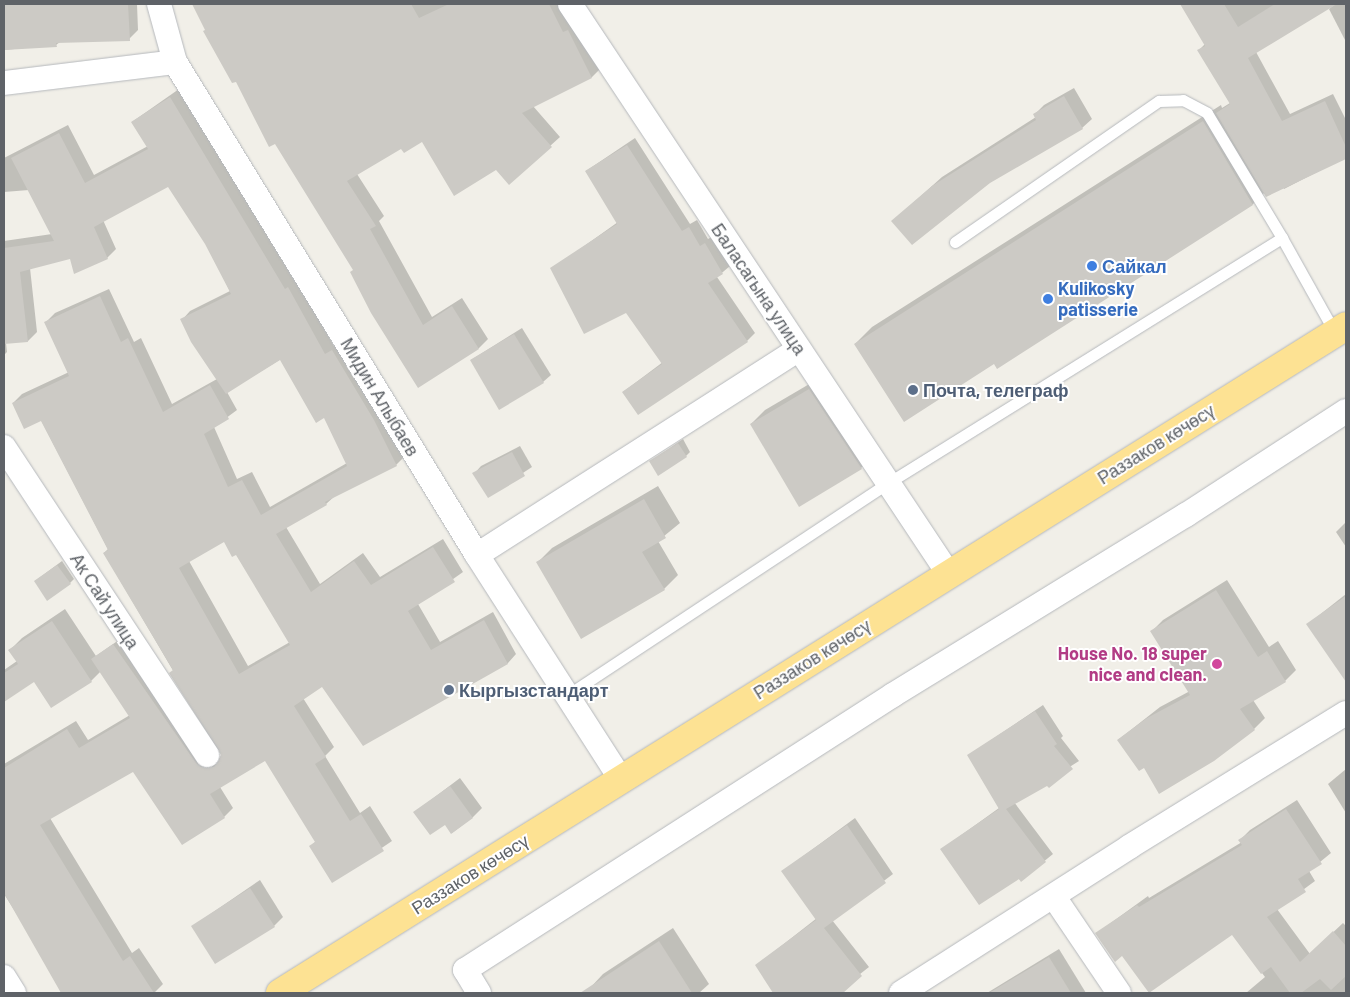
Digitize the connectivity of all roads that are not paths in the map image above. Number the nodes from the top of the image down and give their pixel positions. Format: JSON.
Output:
{"nodes":[{"id":1,"x":159,"y":4,"type":"edge"},
{"id":2,"x":570,"y":4,"type":"edge"},
{"id":3,"x":175,"y":62,"type":"junction"},
{"id":4,"x":4,"y":83,"type":"edge"},
{"id":5,"x":1282,"y":238,"type":"junction"},
{"id":6,"x":955,"y":242,"type":"dead end"},
{"id":7,"x":1341,"y":330,"type":"edge"},
{"id":8,"x":799,"y":349,"type":"junction"},
{"id":9,"x":1346,"y":411,"type":"edge"},
{"id":10,"x":4,"y":447,"type":"edge"},
{"id":11,"x":888,"y":483,"type":"junction"},
{"id":12,"x":477,"y":555,"type":"junction"},
{"id":13,"x":948,"y":573,"type":"junction"},
{"id":14,"x":564,"y":696,"type":"junction"},
{"id":15,"x":1346,"y":713,"type":"edge"},
{"id":16,"x":207,"y":755,"type":"dead end"},
{"id":17,"x":621,"y":779,"type":"junction"},
{"id":18,"x":1054,"y":897,"type":"junction"},
{"id":19,"x":4,"y":977,"type":"edge"},
{"id":20,"x":14,"y":993,"type":"edge"},
{"id":21,"x":280,"y":993,"type":"edge"},
{"id":22,"x":479,"y":993,"type":"edge"},
{"id":23,"x":901,"y":993,"type":"edge"},
{"id":24,"x":1119,"y":993,"type":"edge"}],
"edges":[{"from":1,"to":3,"type":"street","name":"Мидин Алыбаев"},
{"from":2,"to":8,"type":"street","name":"Баласагына улица"},
{"from":3,"to":4,"type":"street"},
{"from":3,"to":12,"type":"street","name":"Мидин Алыбаев"},
{"from":5,"to":6,"type":"lane"},
{"from":5,"to":7,"type":"lane"},
{"from":5,"to":11,"type":"lane"},
{"from":7,"to":13,"type":"highway","name":"Раззаков көчөсү"},
{"from":8,"to":11,"type":"street","name":"Баласагына улица"},
{"from":8,"to":12,"type":"street"},
{"from":9,"to":22,"type":"street"},
{"from":10,"to":16,"type":"street","name":"Ак Сай улица"},
{"from":11,"to":13,"type":"street","name":"Баласагына улица"},
{"from":11,"to":14,"type":"lane"},
{"from":12,"to":14,"type":"street","name":"Мидин Алыбаев"},
{"from":13,"to":17,"type":"highway","name":"Раззаков көчөсү"},
{"from":14,"to":17,"type":"street","name":"Мидин Алыбаев"},
{"from":15,"to":18,"type":"street"},
{"from":17,"to":21,"type":"highway","name":"Раззаков көчөсү"},
{"from":18,"to":23,"type":"street"},
{"from":18,"to":24,"type":"street"},
{"from":19,"to":20,"type":"street"}]}
